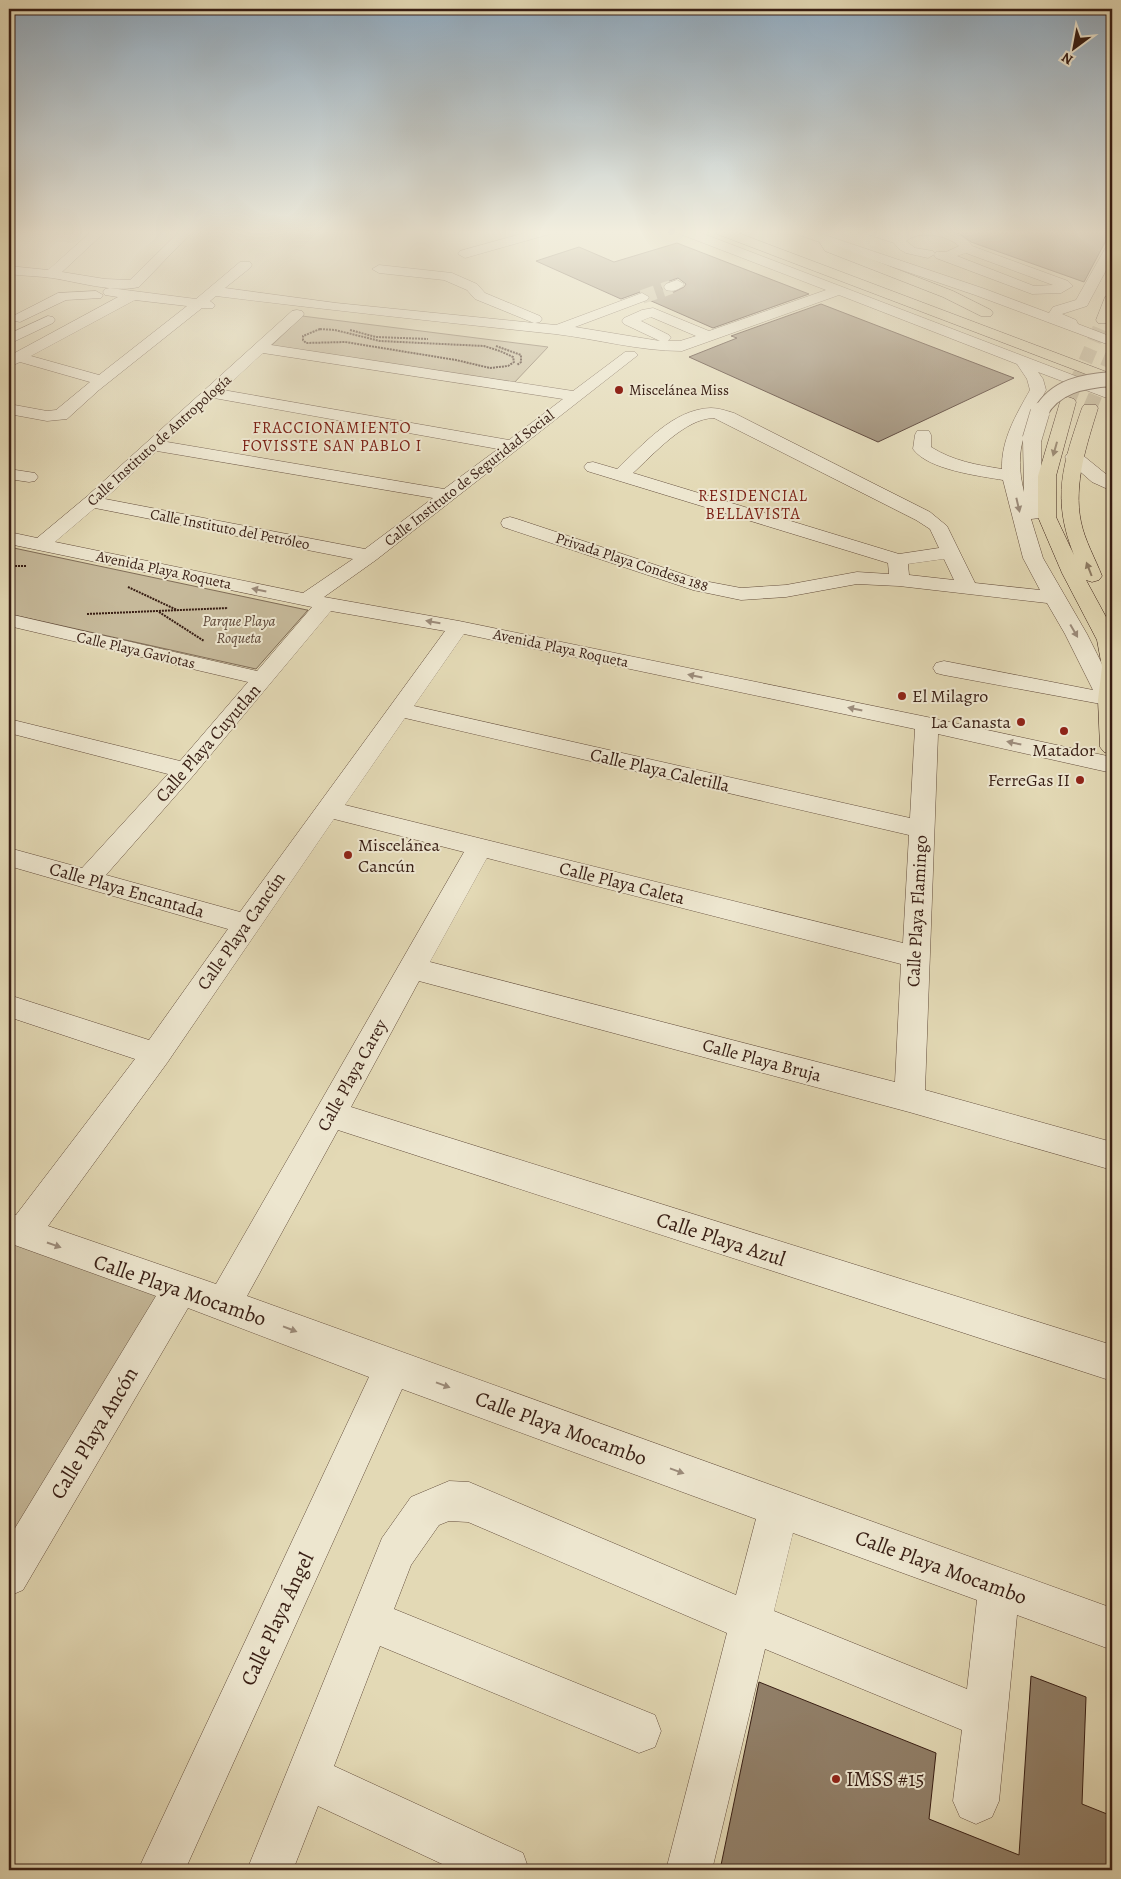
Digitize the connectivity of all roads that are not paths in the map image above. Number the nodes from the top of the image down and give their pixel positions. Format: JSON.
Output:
{"nodes":[{"id":1,"x":48,"y":319,"type":"edge"},
{"id":2,"x":91,"y":319,"type":"edge"},
{"id":3,"x":106,"y":319,"type":"edge"},
{"id":4,"x":180,"y":319,"type":"edge"},
{"id":5,"x":292,"y":319,"type":"edge"},
{"id":6,"x":335,"y":319,"type":"edge"},
{"id":7,"x":449,"y":319,"type":"edge"},
{"id":8,"x":532,"y":319,"type":"edge"},
{"id":9,"x":584,"y":319,"type":"edge"},
{"id":10,"x":634,"y":319,"type":"edge"},
{"id":11,"x":668,"y":319,"type":"edge"},
{"id":12,"x":761,"y":319,"type":"edge"},
{"id":13,"x":910,"y":319,"type":"edge"},
{"id":14,"x":953,"y":319,"type":"edge"},
{"id":15,"x":1050,"y":319,"type":"edge"},
{"id":16,"x":1061,"y":319,"type":"edge"},
{"id":17,"x":562,"y":327,"type":"junction"},
{"id":18,"x":577,"y":332,"type":"junction"},
{"id":19,"x":485,"y":337,"type":"dead end"},
{"id":20,"x":710,"y":337,"type":"junction"},
{"id":21,"x":1112,"y":338,"type":"edge"},
{"id":22,"x":10,"y":339,"type":"edge"},
{"id":23,"x":80,"y":340,"type":"dead end"},
{"id":24,"x":1112,"y":342,"type":"edge"},
{"id":25,"x":682,"y":346,"type":"junction"},
{"id":26,"x":259,"y":348,"type":"junction"},
{"id":27,"x":611,"y":352,"type":"dead end"},
{"id":28,"x":56,"y":354,"type":"dead end"},
{"id":29,"x":630,"y":355,"type":"junction"},
{"id":30,"x":14,"y":360,"type":"edge"},
{"id":31,"x":674,"y":360,"type":"dead end"},
{"id":32,"x":1023,"y":362,"type":"junction"},
{"id":33,"x":40,"y":363,"type":"junction"},
{"id":34,"x":1112,"y":379,"type":"edge"},
{"id":35,"x":101,"y":380,"type":"junction"},
{"id":36,"x":210,"y":393,"type":"junction"},
{"id":37,"x":1112,"y":395,"type":"edge"},
{"id":38,"x":576,"y":396,"type":"junction"},
{"id":39,"x":1068,"y":402,"type":"tunnel mouth"},
{"id":40,"x":1090,"y":408,"type":"tunnel mouth"},
{"id":41,"x":9,"y":410,"type":"edge"},
{"id":42,"x":923,"y":435,"type":"dead end"},
{"id":43,"x":154,"y":445,"type":"junction"},
{"id":44,"x":512,"y":446,"type":"junction"},
{"id":45,"x":1074,"y":457,"type":"junction"},
{"id":46,"x":593,"y":467,"type":"dead end"},
{"id":47,"x":9,"y":474,"type":"edge"},
{"id":48,"x":621,"y":475,"type":"junction"},
{"id":49,"x":1011,"y":476,"type":"junction"},
{"id":50,"x":29,"y":477,"type":"dead end"},
{"id":51,"x":1112,"y":486,"type":"edge"},
{"id":52,"x":448,"y":495,"type":"junction"},
{"id":53,"x":91,"y":502,"type":"junction"},
{"id":54,"x":510,"y":523,"type":"dead end"},
{"id":55,"x":9,"y":538,"type":"edge"},
{"id":56,"x":41,"y":544,"type":"junction"},
{"id":57,"x":952,"y":552,"type":"junction"},
{"id":58,"x":369,"y":556,"type":"junction"},
{"id":59,"x":898,"y":560,"type":"junction"},
{"id":60,"x":899,"y":580,"type":"junction"},
{"id":61,"x":968,"y":589,"type":"junction"},
{"id":62,"x":1054,"y":598,"type":"junction"},
{"id":63,"x":317,"y":602,"type":"junction"},
{"id":64,"x":1112,"y":612,"type":"edge"},
{"id":65,"x":9,"y":620,"type":"edge"},
{"id":66,"x":459,"y":627,"type":"junction"},
{"id":67,"x":1112,"y":665,"type":"edge"},
{"id":68,"x":944,"y":668,"type":"dead end"},
{"id":69,"x":1112,"y":669,"type":"edge"},
{"id":70,"x":263,"y":679,"type":"junction"},
{"id":71,"x":1109,"y":700,"type":"junction"},
{"id":72,"x":399,"y":710,"type":"junction"},
{"id":73,"x":927,"y":724,"type":"junction"},
{"id":74,"x":9,"y":726,"type":"edge"},
{"id":75,"x":1112,"y":747,"type":"edge"},
{"id":76,"x":1112,"y":765,"type":"edge"},
{"id":77,"x":185,"y":770,"type":"junction"},
{"id":78,"x":328,"y":809,"type":"junction"},
{"id":79,"x":921,"y":829,"type":"junction"},
{"id":80,"x":480,"y":847,"type":"junction"},
{"id":81,"x":9,"y":857,"type":"edge"},
{"id":82,"x":87,"y":879,"type":"junction"},
{"id":83,"x":246,"y":924,"type":"junction"},
{"id":84,"x":915,"y":957,"type":"junction"},
{"id":85,"x":412,"y":968,"type":"junction"},
{"id":86,"x":9,"y":1006,"type":"edge"},
{"id":87,"x":156,"y":1054,"type":"junction"},
{"id":88,"x":909,"y":1098,"type":"junction"},
{"id":89,"x":330,"y":1114,"type":"junction"},
{"id":90,"x":1112,"y":1156,"type":"edge"},
{"id":91,"x":16,"y":1231,"type":"edge"},
{"id":92,"x":180,"y":1289,"type":"junction"},
{"id":93,"x":224,"y":1304,"type":"junction"},
{"id":94,"x":1112,"y":1363,"type":"edge"},
{"id":95,"x":394,"y":1367,"type":"junction"},
{"id":96,"x":779,"y":1507,"type":"junction"},
{"id":97,"x":9,"y":1576,"type":"edge"},
{"id":98,"x":999,"y":1590,"type":"junction"},
{"id":99,"x":369,"y":1620,"type":"junction"},
{"id":100,"x":750,"y":1622,"type":"junction"},
{"id":101,"x":1112,"y":1630,"type":"edge"},
{"id":102,"x":985,"y":1718,"type":"junction"},
{"id":103,"x":639,"y":1731,"type":"dead end"},
{"id":104,"x":307,"y":1777,"type":"junction"},
{"id":105,"x":976,"y":1801,"type":"dead end"},
{"id":106,"x":161,"y":1870,"type":"edge"},
{"id":107,"x":270,"y":1870,"type":"edge"},
{"id":108,"x":506,"y":1870,"type":"edge"},
{"id":109,"x":689,"y":1870,"type":"edge"}],
"edges":[{"from":1,"to":22,"type":"street"},
{"from":2,"to":30,"type":"street"},
{"from":3,"to":23,"type":"street"},
{"from":4,"to":35,"type":"street"},
{"from":5,"to":26,"type":"street","name":"Calle Instituto de Antropología"},
{"from":6,"to":19,"type":"street"},
{"from":7,"to":18,"type":"street"},
{"from":8,"to":17,"type":"street"},
{"from":9,"to":17,"type":"street"},
{"from":10,"to":25,"type":"street"},
{"from":11,"to":20,"type":"street"},
{"from":12,"to":20,"type":"street"},
{"from":13,"to":32,"type":"street"},
{"from":14,"to":34,"type":"main road"},
{"from":15,"to":24,"type":"street"},
{"from":16,"to":21,"type":"street"},
{"from":17,"to":18,"type":"street"},
{"from":18,"to":25,"type":"street"},
{"from":20,"to":25,"type":"street"},
{"from":26,"to":36,"type":"street","name":"Calle Instituto de Antropología"},
{"from":26,"to":38,"type":"street"},
{"from":27,"to":29,"type":"street"},
{"from":28,"to":33,"type":"street"},
{"from":29,"to":31,"type":"street"},
{"from":29,"to":38,"type":"street","name":"Calle Instituto de Seguridad Social"},
{"from":30,"to":33,"type":"street"},
{"from":32,"to":37,"type":"street"},
{"from":32,"to":49,"type":"street"},
{"from":33,"to":35,"type":"street"},
{"from":34,"to":71,"type":"street","bridge":true},
{"from":35,"to":41,"type":"street"},
{"from":36,"to":43,"type":"street","name":"Calle Instituto de Antropología"},
{"from":36,"to":44,"type":"street"},
{"from":38,"to":44,"type":"street","name":"Calle Instituto de Seguridad Social"},
{"from":39,"to":67,"type":"main road","one_way":true},
{"from":40,"to":45,"type":"main road"},
{"from":42,"to":49,"type":"street"},
{"from":43,"to":52,"type":"street"},
{"from":43,"to":53,"type":"street","name":"Calle Instituto de Antropología"},
{"from":44,"to":52,"type":"street","name":"Calle Instituto de Seguridad Social"},
{"from":45,"to":51,"type":"street"},
{"from":64,"to":45,"type":"main road","one_way":true},
{"from":46,"to":48,"type":"street"},
{"from":47,"to":50,"type":"street"},
{"from":48,"to":57,"type":"street"},
{"from":48,"to":59,"type":"street"},
{"from":49,"to":62,"type":"street","one_way":true},
{"from":52,"to":58,"type":"street","name":"Calle Instituto de Seguridad Social"},
{"from":53,"to":56,"type":"street","name":"Calle Instituto de Antropología"},
{"from":53,"to":58,"type":"street","name":"Calle Instituto del Petróleo"},
{"from":54,"to":60,"type":"street","name":"Privada Playa Condesa 188"},
{"from":55,"to":56,"type":"street","name":"Avenida Playa Roqueta"},
{"from":63,"to":56,"type":"street","name":"Avenida Playa Roqueta","one_way":true},
{"from":57,"to":59,"type":"street"},
{"from":57,"to":61,"type":"street"},
{"from":58,"to":63,"type":"street","name":"Calle Instituto de Seguridad Social"},
{"from":59,"to":60,"type":"street"},
{"from":60,"to":61,"type":"street","name":"Privada Playa Condesa 188"},
{"from":61,"to":62,"type":"street","name":"Privada Playa Condesa 188"},
{"from":62,"to":71,"type":"street","one_way":true},
{"from":66,"to":63,"type":"street","name":"Avenida Playa Roqueta","one_way":true},
{"from":63,"to":70,"type":"street","name":"Calle Playa Cuyutlan"},
{"from":65,"to":70,"type":"street","name":"Calle Playa Gaviotas"},
{"from":66,"to":72,"type":"street","name":"Calle Playa Cancún"},
{"from":73,"to":66,"type":"street","name":"Avenida Playa Roqueta","one_way":true},
{"from":68,"to":71,"type":"street"},
{"from":69,"to":71,"type":"main road"},
{"from":70,"to":77,"type":"street","name":"Calle Playa Cuyutlan"},
{"from":71,"to":75,"type":"main road"},
{"from":72,"to":78,"type":"street","name":"Calle Playa Cancún"},
{"from":72,"to":79,"type":"street","name":"Calle Playa Caletilla"},
{"from":76,"to":73,"type":"street","name":"Avenida Playa Roqueta","one_way":true},
{"from":73,"to":79,"type":"street","name":"Calle Playa Flamingo"},
{"from":74,"to":77,"type":"street"},
{"from":77,"to":82,"type":"street","name":"Calle Playa Cuyutlan"},
{"from":78,"to":80,"type":"street","name":"Calle Playa Caleta"},
{"from":78,"to":83,"type":"street","name":"Calle Playa Cancún"},
{"from":79,"to":84,"type":"street","name":"Calle Playa Flamingo"},
{"from":80,"to":84,"type":"street","name":"Calle Playa Caleta"},
{"from":80,"to":85,"type":"street","name":"Calle Playa Carey"},
{"from":81,"to":82,"type":"street","name":"Calle Playa Encantada"},
{"from":82,"to":83,"type":"street","name":"Calle Playa Encantada"},
{"from":83,"to":87,"type":"street","name":"Calle Playa Cancún"},
{"from":84,"to":88,"type":"street","name":"Calle Playa Flamingo"},
{"from":85,"to":88,"type":"street","name":"Calle Playa Bruja"},
{"from":85,"to":89,"type":"street","name":"Calle Playa Carey"},
{"from":86,"to":87,"type":"street"},
{"from":87,"to":91,"type":"street","name":"Calle Playa Cancún"},
{"from":88,"to":90,"type":"street","name":"Calle Playa Bruja"},
{"from":89,"to":93,"type":"street","name":"Calle Playa Carey"},
{"from":89,"to":94,"type":"street","name":"Calle Playa Azul"},
{"from":91,"to":92,"type":"street","name":"Calle Playa Mocambo","one_way":true},
{"from":92,"to":93,"type":"street","name":"Calle Playa Mocambo"},
{"from":92,"to":97,"type":"street","name":"Calle Playa Ancón"},
{"from":93,"to":95,"type":"street","name":"Calle Playa Mocambo","one_way":true},
{"from":95,"to":96,"type":"street","name":"Calle Playa Mocambo","one_way":true},
{"from":95,"to":106,"type":"street","name":"Calle Playa Ángel"},
{"from":96,"to":98,"type":"street","name":"Calle Playa Mocambo"},
{"from":96,"to":100,"type":"street"},
{"from":98,"to":101,"type":"street","name":"Calle Playa Mocambo"},
{"from":98,"to":102,"type":"street"},
{"from":99,"to":100,"type":"street"},
{"from":99,"to":103,"type":"street"},
{"from":99,"to":104,"type":"street"},
{"from":100,"to":102,"type":"street"},
{"from":100,"to":109,"type":"street"},
{"from":102,"to":105,"type":"street"},
{"from":104,"to":107,"type":"street"},
{"from":104,"to":108,"type":"street"}]}
